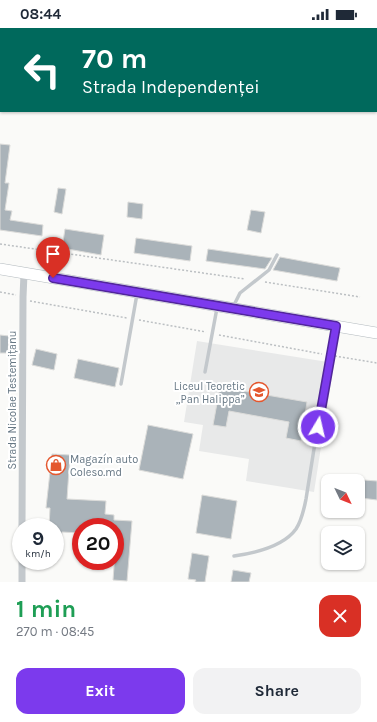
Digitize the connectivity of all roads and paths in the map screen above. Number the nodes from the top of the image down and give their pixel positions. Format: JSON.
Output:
{"nodes":[{"id":1,"x":0,"y":244,"type":"edge"},
{"id":2,"x":277,"y":255,"type":"dead end"},
{"id":3,"x":0,"y":269,"type":"edge"},
{"id":4,"x":24,"y":274,"type":"junction"},
{"id":5,"x":256,"y":281,"type":"junction"},
{"id":6,"x":0,"y":292,"type":"edge"},
{"id":7,"x":137,"y":293,"type":"junction"},
{"id":8,"x":23,"y":297,"type":"junction"},
{"id":9,"x":360,"y":297,"type":"dead end"},
{"id":10,"x":217,"y":306,"type":"junction"},
{"id":11,"x":233,"y":309,"type":"junction"},
{"id":12,"x":132,"y":318,"type":"junction"},
{"id":13,"x":336,"y":326,"type":"junction"},
{"id":14,"x":377,"y":333,"type":"edge"},
{"id":15,"x":212,"y":334,"type":"junction"},
{"id":16,"x":329,"y":355,"type":"junction"},
{"id":17,"x":377,"y":363,"type":"edge"},
{"id":18,"x":205,"y":372,"type":"dead end"},
{"id":19,"x":121,"y":384,"type":"dead end"},
{"id":20,"x":22,"y":518,"type":"edge"},
{"id":21,"x":234,"y":556,"type":"dead end"},
{"id":22,"x":22,"y":570,"type":"edge"},
{"id":23,"x":22,"y":582,"type":"edge"}],
"edges":[{"from":1,"to":5,"type":"path"},
{"from":2,"to":5,"type":"lane"},
{"from":3,"to":4,"type":"main road"},
{"from":4,"to":7,"type":"main road"},
{"from":4,"to":8,"type":"street","name":"Strada Nicolae Testemițanu"},
{"from":5,"to":9,"type":"path"},
{"from":5,"to":11,"type":"lane"},
{"from":6,"to":8,"type":"path"},
{"from":7,"to":10,"type":"main road"},
{"from":7,"to":12,"type":"lane"},
{"from":8,"to":12,"type":"path"},
{"from":8,"to":20,"type":"street","name":"Strada Nicolae Testemițanu"},
{"from":10,"to":11,"type":"main road"},
{"from":10,"to":15,"type":"lane"},
{"from":11,"to":13,"type":"main road"},
{"from":12,"to":15,"type":"path"},
{"from":12,"to":19,"type":"lane"},
{"from":13,"to":14,"type":"main road"},
{"from":13,"to":16,"type":"lane"},
{"from":15,"to":16,"type":"path"},
{"from":15,"to":18,"type":"lane"},
{"from":16,"to":17,"type":"path"},
{"from":16,"to":21,"type":"lane"},
{"from":22,"to":23,"type":"street"}]}
